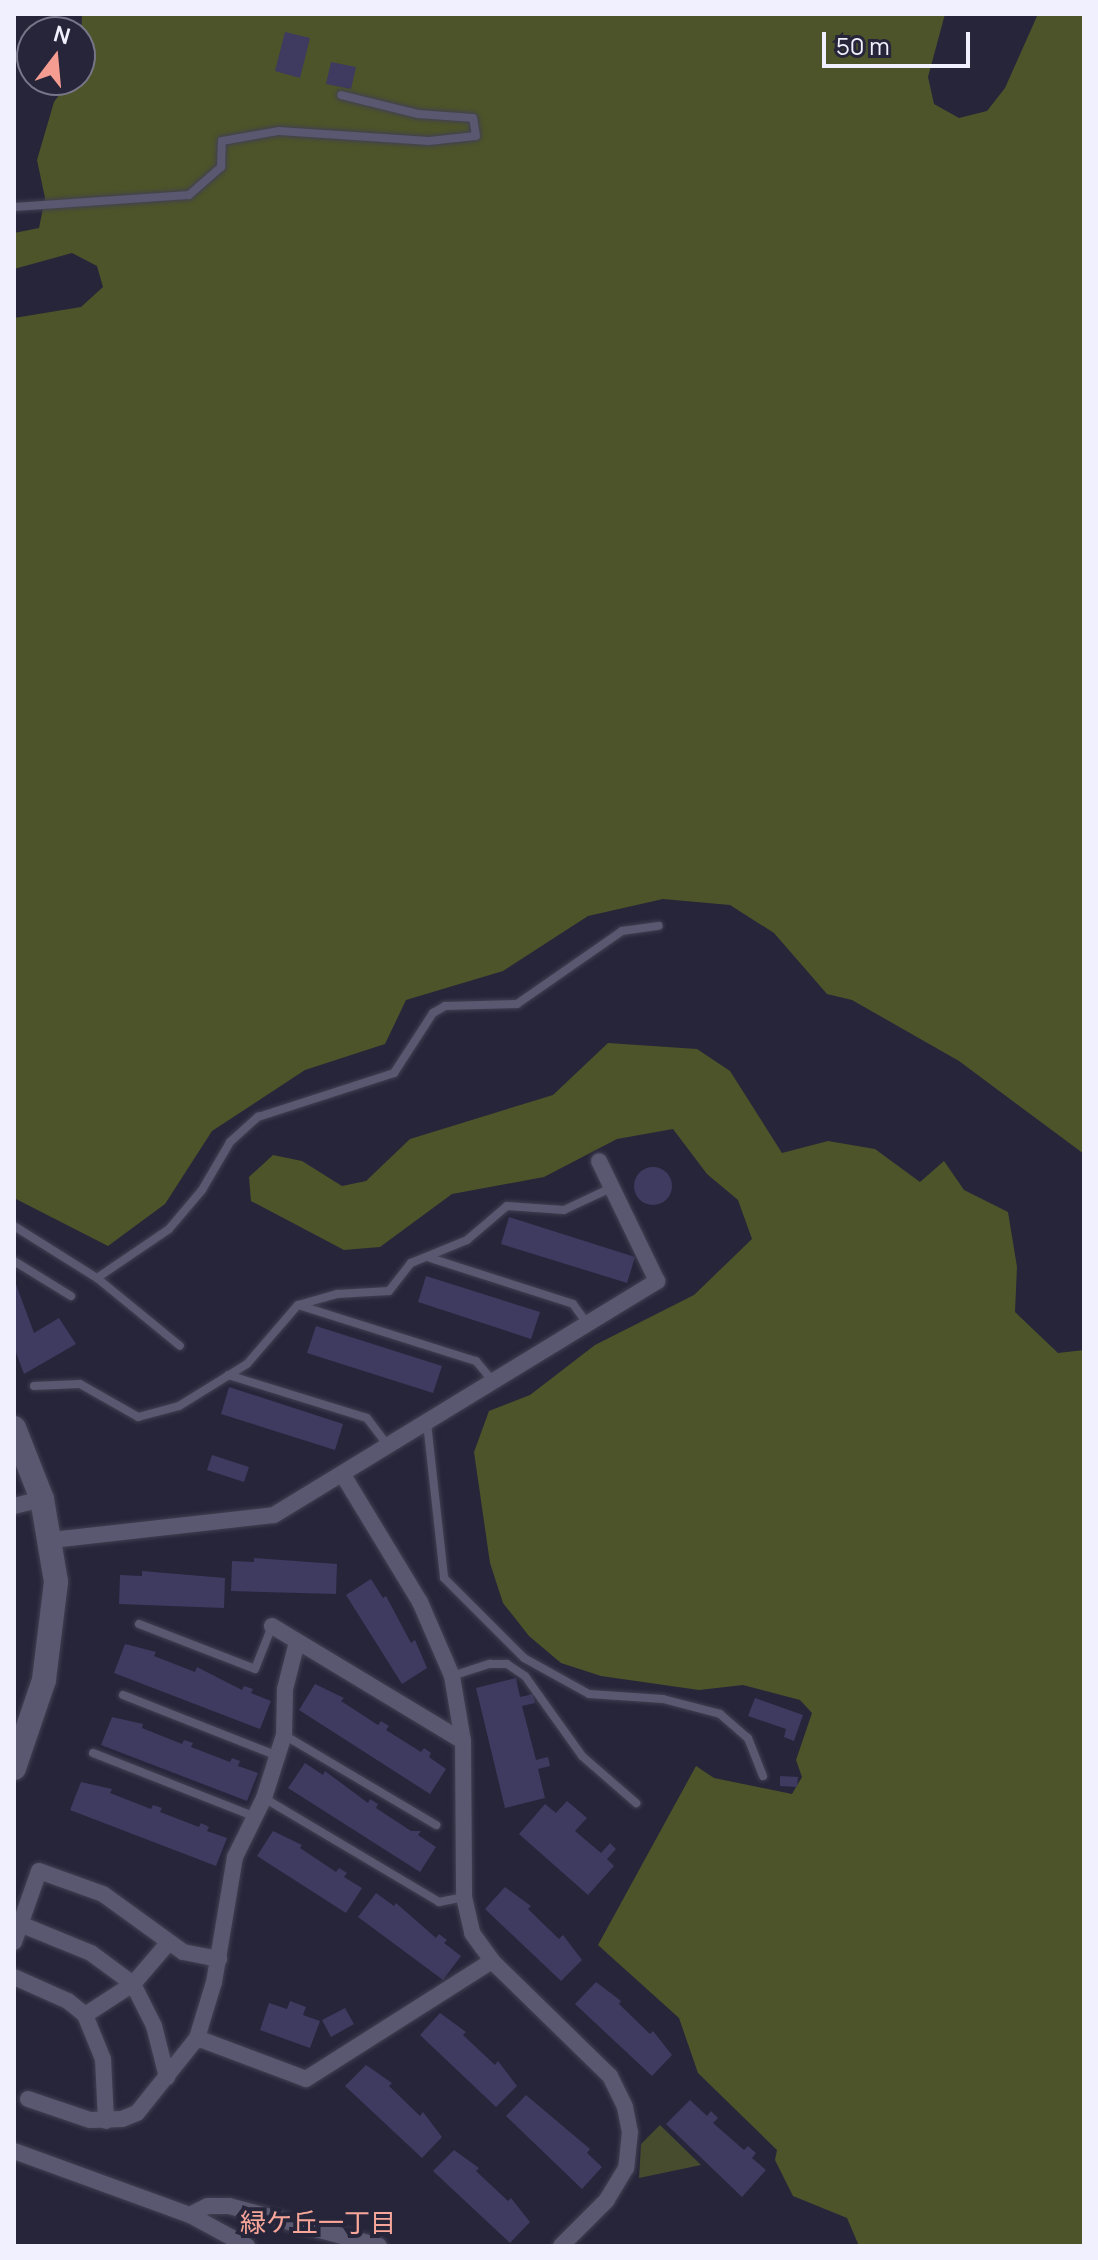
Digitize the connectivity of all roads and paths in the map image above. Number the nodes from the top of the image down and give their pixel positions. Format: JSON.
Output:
{"nodes":[{"id":1,"x":341,"y":95,"type":"dead end"},
{"id":2,"x":14,"y":207,"type":"edge"},
{"id":3,"x":659,"y":926,"type":"dead end"},
{"id":4,"x":599,"y":1161,"type":"dead end"},
{"id":5,"x":612,"y":1187,"type":"junction"},
{"id":6,"x":14,"y":1226,"type":"edge"},
{"id":7,"x":427,"y":1257,"type":"junction"},
{"id":8,"x":14,"y":1261,"type":"edge"},
{"id":9,"x":97,"y":1278,"type":"junction"},
{"id":10,"x":71,"y":1296,"type":"dead end"},
{"id":11,"x":298,"y":1305,"type":"junction"},
{"id":12,"x":587,"y":1324,"type":"junction"},
{"id":13,"x":180,"y":1346,"type":"dead end"},
{"id":14,"x":228,"y":1375,"type":"junction"},
{"id":15,"x":494,"y":1382,"type":"junction"},
{"id":16,"x":34,"y":1386,"type":"dead end"},
{"id":17,"x":427,"y":1423,"type":"junction"},
{"id":18,"x":14,"y":1428,"type":"edge"},
{"id":19,"x":388,"y":1447,"type":"junction"},
{"id":20,"x":343,"y":1475,"type":"junction"},
{"id":21,"x":42,"y":1499,"type":"junction"},
{"id":22,"x":14,"y":1506,"type":"edge"},
{"id":23,"x":52,"y":1540,"type":"junction"},
{"id":24,"x":139,"y":1624,"type":"dead end"},
{"id":25,"x":272,"y":1626,"type":"joint"},
{"id":26,"x":297,"y":1642,"type":"junction"},
{"id":27,"x":452,"y":1676,"type":"junction"},
{"id":28,"x":123,"y":1695,"type":"dead end"},
{"id":29,"x":20,"y":1735,"type":"edge"},
{"id":30,"x":284,"y":1735,"type":"junction"},
{"id":31,"x":463,"y":1741,"type":"junction"},
{"id":32,"x":93,"y":1753,"type":"dead end"},
{"id":33,"x":279,"y":1756,"type":"junction"},
{"id":34,"x":14,"y":1768,"type":"edge"},
{"id":35,"x":763,"y":1776,"type":"dead end"},
{"id":36,"x":264,"y":1798,"type":"junction"},
{"id":37,"x":636,"y":1803,"type":"dead end"},
{"id":38,"x":253,"y":1816,"type":"junction"},
{"id":39,"x":436,"y":1825,"type":"dead end"},
{"id":40,"x":464,"y":1897,"type":"junction"},
{"id":41,"x":20,"y":1924,"type":"junction"},
{"id":42,"x":14,"y":1942,"type":"edge"},
{"id":43,"x":169,"y":1942,"type":"junction"},
{"id":44,"x":219,"y":1959,"type":"junction"},
{"id":45,"x":492,"y":1961,"type":"junction"},
{"id":46,"x":14,"y":1977,"type":"edge"},
{"id":47,"x":133,"y":1984,"type":"junction"},
{"id":48,"x":85,"y":2015,"type":"junction"},
{"id":49,"x":197,"y":2038,"type":"junction"},
{"id":50,"x":167,"y":2077,"type":"junction"},
{"id":51,"x":28,"y":2099,"type":"dead end"},
{"id":52,"x":106,"y":2121,"type":"junction"},
{"id":53,"x":14,"y":2151,"type":"edge"},
{"id":54,"x":190,"y":2215,"type":"junction"},
{"id":55,"x":247,"y":2246,"type":"edge"},
{"id":56,"x":379,"y":2246,"type":"edge"},
{"id":57,"x":561,"y":2246,"type":"edge"}],
"edges":[{"from":1,"to":2,"type":"lane"},
{"from":3,"to":9,"type":"lane"},
{"from":4,"to":5,"type":"street"},
{"from":5,"to":7,"type":"lane"},
{"from":5,"to":12,"type":"street"},
{"from":6,"to":9,"type":"lane"},
{"from":7,"to":11,"type":"lane"},
{"from":7,"to":12,"type":"lane"},
{"from":8,"to":10,"type":"lane"},
{"from":9,"to":13,"type":"lane"},
{"from":11,"to":14,"type":"lane"},
{"from":11,"to":15,"type":"lane"},
{"from":12,"to":15,"type":"street"},
{"from":14,"to":16,"type":"lane"},
{"from":14,"to":19,"type":"lane"},
{"from":15,"to":17,"type":"street"},
{"from":17,"to":19,"type":"street"},
{"from":17,"to":35,"type":"lane"},
{"from":18,"to":21,"type":"main road"},
{"from":19,"to":20,"type":"street"},
{"from":20,"to":23,"type":"street"},
{"from":20,"to":27,"type":"street"},
{"from":21,"to":22,"type":"street"},
{"from":21,"to":23,"type":"main road"},
{"from":23,"to":29,"type":"main road"},
{"from":24,"to":25,"type":"lane"},
{"from":25,"to":26,"type":"street"},
{"from":26,"to":30,"type":"street"},
{"from":26,"to":31,"type":"street"},
{"from":27,"to":31,"type":"street"},
{"from":27,"to":37,"type":"lane"},
{"from":28,"to":33,"type":"lane"},
{"from":29,"to":34,"type":"main road"},
{"from":30,"to":33,"type":"street"},
{"from":30,"to":39,"type":"lane"},
{"from":31,"to":40,"type":"street"},
{"from":32,"to":38,"type":"lane"},
{"from":33,"to":36,"type":"street"},
{"from":36,"to":38,"type":"street"},
{"from":36,"to":40,"type":"lane"},
{"from":38,"to":44,"type":"street"},
{"from":40,"to":45,"type":"street"},
{"from":41,"to":42,"type":"street"},
{"from":41,"to":43,"type":"street"},
{"from":41,"to":47,"type":"street"},
{"from":43,"to":44,"type":"street"},
{"from":43,"to":47,"type":"street"},
{"from":44,"to":49,"type":"street"},
{"from":45,"to":49,"type":"street"},
{"from":45,"to":57,"type":"street"},
{"from":46,"to":48,"type":"street"},
{"from":47,"to":48,"type":"street"},
{"from":47,"to":50,"type":"street"},
{"from":48,"to":52,"type":"street"},
{"from":49,"to":50,"type":"street"},
{"from":50,"to":52,"type":"street"},
{"from":51,"to":52,"type":"street"},
{"from":53,"to":54,"type":"street"},
{"from":54,"to":55,"type":"street"},
{"from":54,"to":56,"type":"street"}]}
